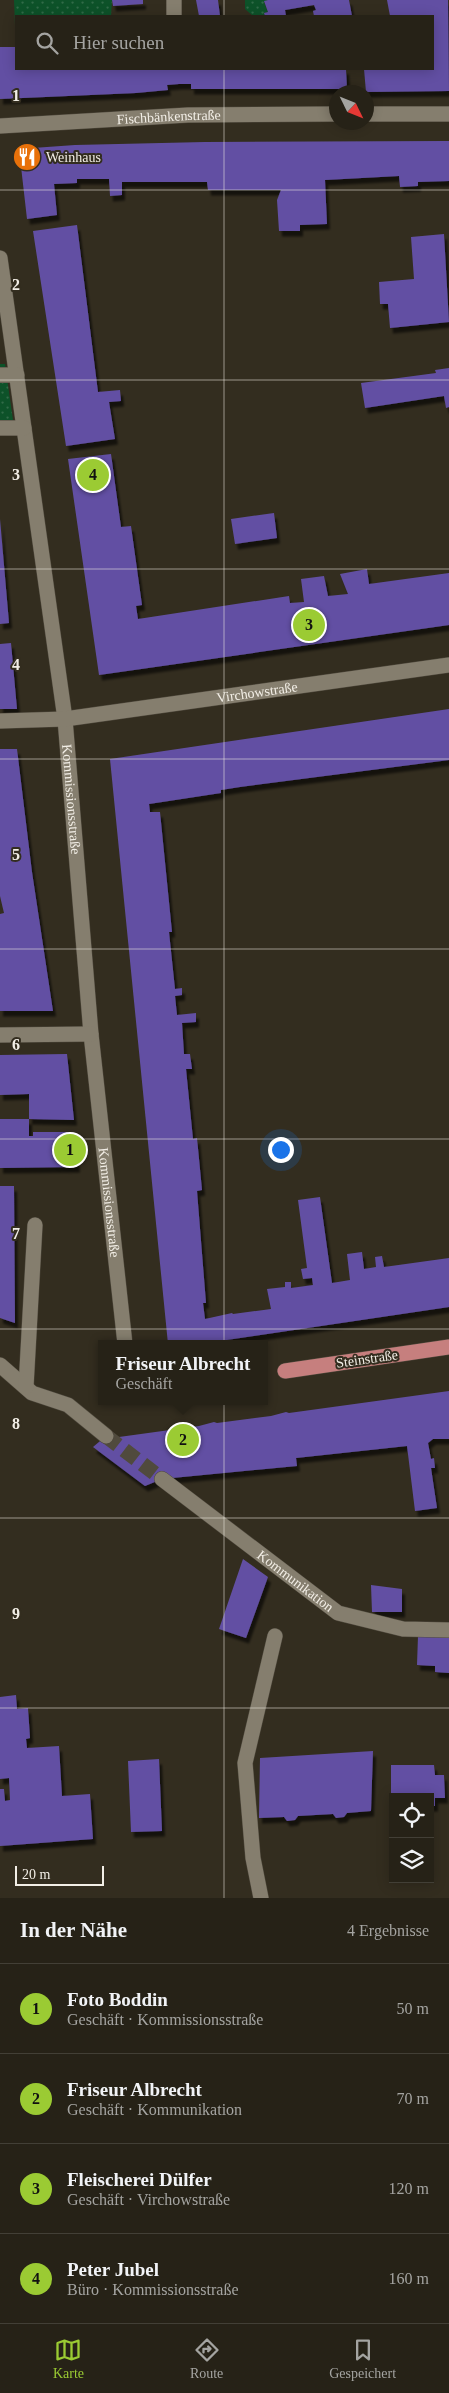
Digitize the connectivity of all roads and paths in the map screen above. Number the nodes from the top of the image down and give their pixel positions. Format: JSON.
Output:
{"nodes":[{"id":1,"x":174,"y":0,"type":"edge"},
{"id":2,"x":174,"y":15,"type":"edge"},
{"id":3,"x":329,"y":114,"type":"edge"},
{"id":4,"x":374,"y":114,"type":"edge"},
{"id":5,"x":449,"y":114,"type":"edge"},
{"id":6,"x":0,"y":126,"type":"edge"},
{"id":7,"x":0,"y":258,"type":"edge"},
{"id":8,"x":0,"y":375,"type":"edge"},
{"id":9,"x":17,"y":375,"type":"junction"},
{"id":10,"x":0,"y":428,"type":"edge"},
{"id":11,"x":24,"y":428,"type":"junction"},
{"id":12,"x":449,"y":665,"type":"edge"},
{"id":13,"x":65,"y":720,"type":"junction"},
{"id":14,"x":0,"y":721,"type":"edge"},
{"id":15,"x":91,"y":1034,"type":"junction"},
{"id":16,"x":0,"y":1035,"type":"edge"},
{"id":17,"x":35,"y":1225,"type":"dead end"},
{"id":18,"x":125,"y":1340,"type":"edge"},
{"id":19,"x":449,"y":1347,"type":"edge"},
{"id":20,"x":0,"y":1365,"type":"edge"},
{"id":21,"x":285,"y":1370,"type":"dead end"},
{"id":22,"x":26,"y":1387,"type":"junction"},
{"id":23,"x":106,"y":1436,"type":"tunnel mouth"},
{"id":24,"x":162,"y":1479,"type":"tunnel mouth"},
{"id":25,"x":449,"y":1630,"type":"edge"},
{"id":26,"x":275,"y":1636,"type":"dead end"},
{"id":27,"x":261,"y":1898,"type":"edge"}],
"edges":[{"from":1,"to":2,"type":"street"},
{"from":3,"to":6,"type":"street","name":"Fischbänkenstraße"},
{"from":4,"to":5,"type":"street"},
{"from":7,"to":9,"type":"street","name":"Kommissionsstraße"},
{"from":8,"to":9,"type":"street"},
{"from":9,"to":11,"type":"street","name":"Kommissionsstraße"},
{"from":10,"to":11,"type":"street"},
{"from":11,"to":13,"type":"street","name":"Kommissionsstraße"},
{"from":12,"to":13,"type":"street","name":"Virchowstraße"},
{"from":13,"to":14,"type":"street","name":"Virchowstraße"},
{"from":13,"to":15,"type":"street","name":"Kommissionsstraße"},
{"from":15,"to":16,"type":"street"},
{"from":15,"to":18,"type":"street","name":"Kommissionsstraße"},
{"from":17,"to":22,"type":"street"},
{"from":19,"to":21,"type":"main road","name":"Steinstraße"},
{"from":20,"to":22,"type":"street"},
{"from":22,"to":23,"type":"street"},
{"from":24,"to":25,"type":"street","name":"Kommunikation"},
{"from":26,"to":27,"type":"street"}]}
